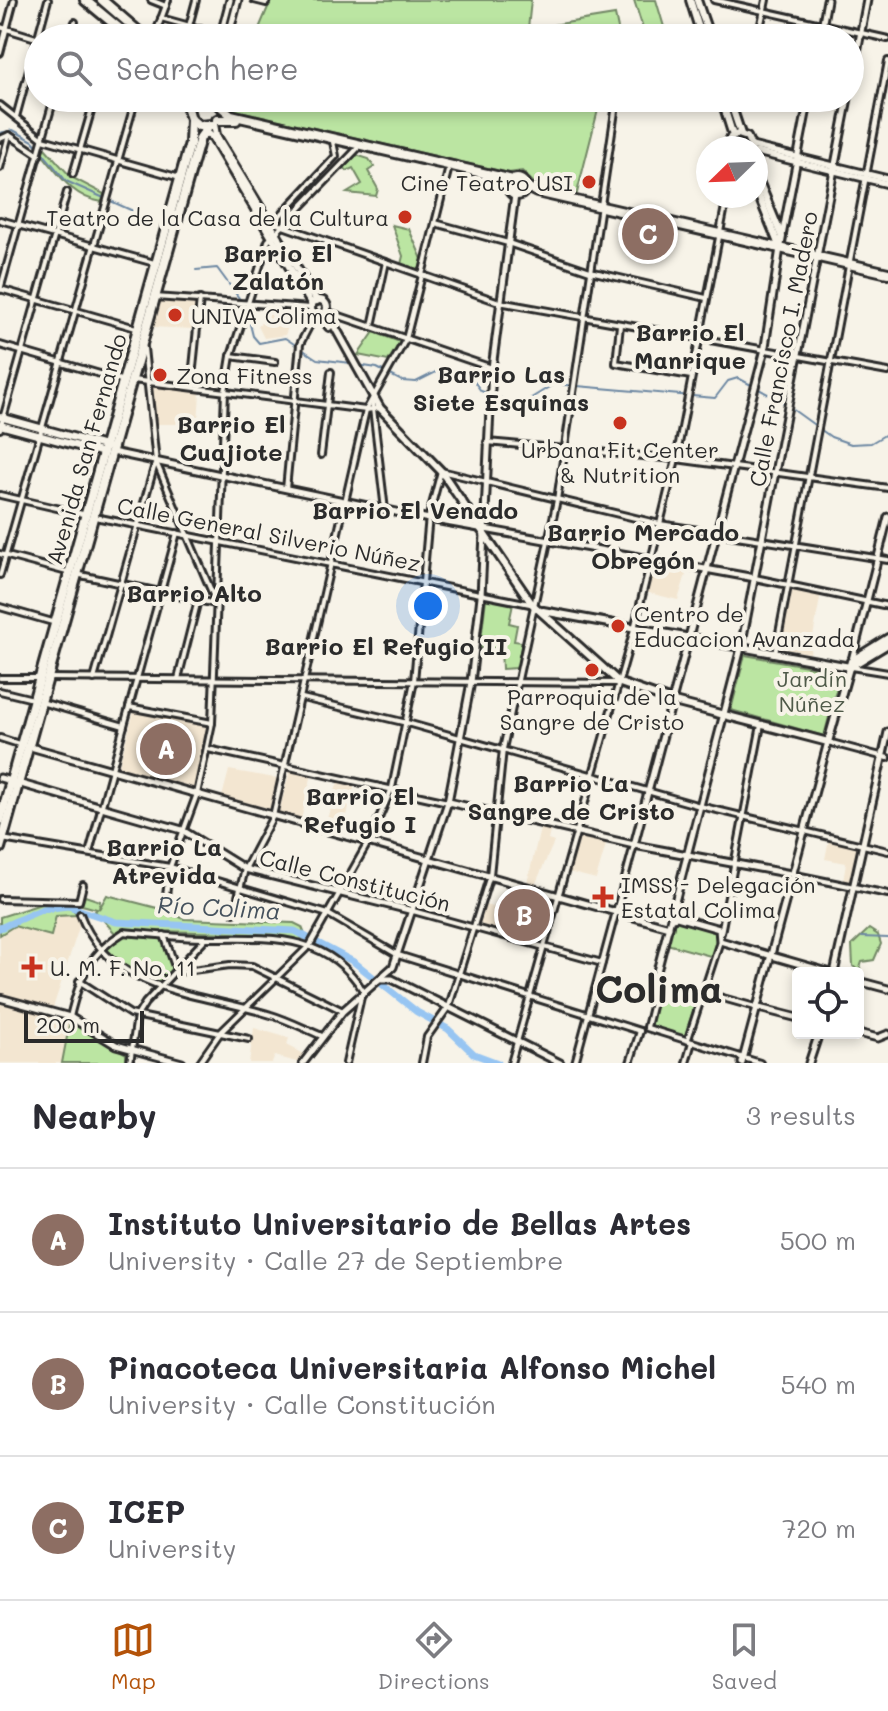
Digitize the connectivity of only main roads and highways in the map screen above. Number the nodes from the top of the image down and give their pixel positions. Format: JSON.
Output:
{"nodes":[{"id":1,"x":85,"y":0,"type":"edge"},
{"id":2,"x":102,"y":0,"type":"edge"},
{"id":3,"x":690,"y":0,"type":"edge"},
{"id":4,"x":697,"y":0,"type":"edge"},
{"id":5,"x":114,"y":24,"type":"edge"},
{"id":6,"x":130,"y":24,"type":"edge"},
{"id":7,"x":698,"y":24,"type":"edge"},
{"id":8,"x":705,"y":24,"type":"edge"},
{"id":9,"x":191,"y":112,"type":"edge"},
{"id":10,"x":213,"y":112,"type":"edge"},
{"id":11,"x":228,"y":112,"type":"edge"},
{"id":12,"x":725,"y":112,"type":"edge"},
{"id":13,"x":734,"y":112,"type":"edge"},
{"id":14,"x":191,"y":119,"type":"junction"},
{"id":15,"x":209,"y":125,"type":"junction"},
{"id":16,"x":741,"y":134,"type":"joint"},
{"id":17,"x":733,"y":136,"type":"joint"},
{"id":18,"x":517,"y":188,"type":"junction"},
{"id":19,"x":177,"y":206,"type":"junction"},
{"id":20,"x":764,"y":208,"type":"edge"},
{"id":21,"x":767,"y":208,"type":"edge"},
{"id":22,"x":778,"y":242,"type":"junction"},
{"id":23,"x":160,"y":265,"type":"junction"},
{"id":24,"x":888,"y":273,"type":"edge"},
{"id":25,"x":141,"y":334,"type":"junction"},
{"id":26,"x":1,"y":422,"type":"edge"},
{"id":27,"x":108,"y":450,"type":"junction"},
{"id":28,"x":542,"y":611,"type":"junction"},
{"id":29,"x":888,"y":641,"type":"edge"},
{"id":30,"x":851,"y":664,"type":"junction"},
{"id":31,"x":9,"y":785,"type":"edge"},
{"id":32,"x":0,"y":820,"type":"edge"},
{"id":33,"x":1,"y":841,"type":"edge"}],
"edges":[{"from":1,"to":5,"type":"main road"},
{"from":2,"to":6,"type":"main road"},
{"from":3,"to":7,"type":"main road"},
{"from":4,"to":8,"type":"main road"},
{"from":9,"to":14,"type":"main road","name":"Avenida San Fernando"},
{"from":10,"to":15,"type":"main road","name":"Avenida San Fernando"},
{"from":11,"to":18,"type":"main road"},
{"from":12,"to":17,"type":"main road"},
{"from":13,"to":16,"type":"main road"},
{"from":14,"to":15,"type":"main road"},
{"from":14,"to":19,"type":"main road","name":"Avenida San Fernando"},
{"from":15,"to":18,"type":"main road"},
{"from":15,"to":19,"type":"main road","name":"Avenida San Fernando"},
{"from":15,"to":28,"type":"main road"},
{"from":16,"to":17,"type":"main road"},
{"from":18,"to":22,"type":"main road"},
{"from":19,"to":23,"type":"main road","name":"Avenida San Fernando"},
{"from":20,"to":22,"type":"main road"},
{"from":21,"to":22,"type":"main road"},
{"from":22,"to":24,"type":"main road"},
{"from":23,"to":25,"type":"main road","name":"Avenida San Fernando"},
{"from":23,"to":25,"type":"main road","name":"Avenida San Fernando"},
{"from":25,"to":27,"type":"main road","name":"Avenida San Fernando"},
{"from":26,"to":27,"type":"main road"},
{"from":27,"to":31,"type":"main road","name":"Avenida San Fernando"},
{"from":28,"to":30,"type":"main road"},
{"from":28,"to":30,"type":"main road"},
{"from":29,"to":30,"type":"main road"},
{"from":31,"to":32,"type":"main road"},
{"from":31,"to":33,"type":"main road"}]}
